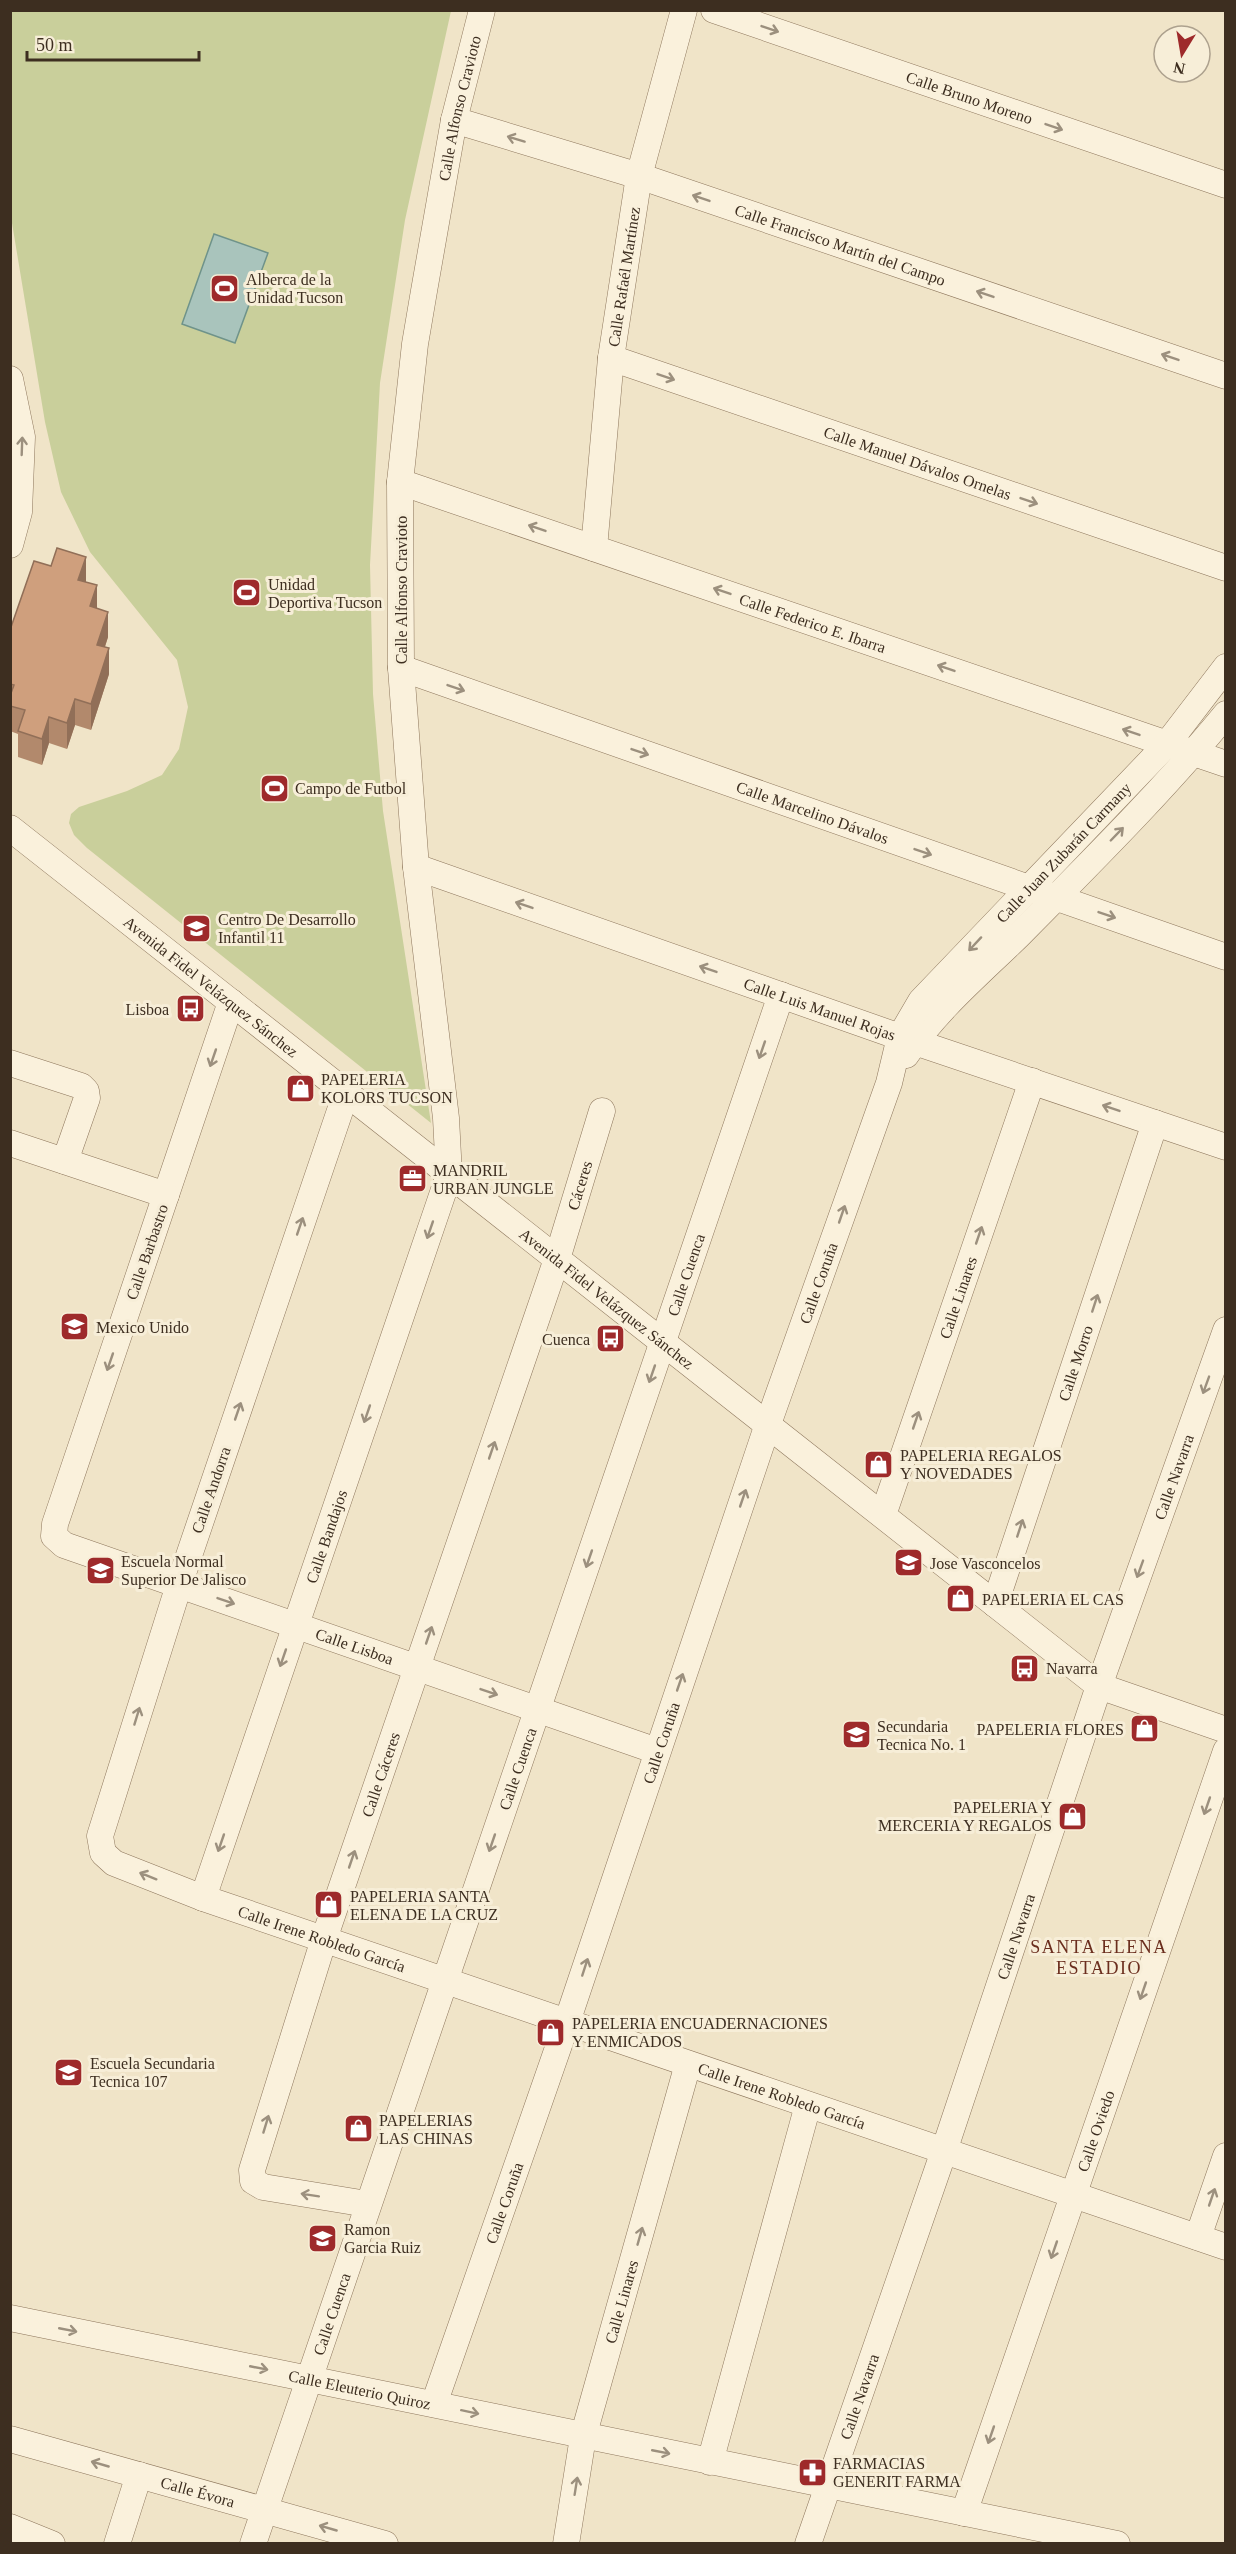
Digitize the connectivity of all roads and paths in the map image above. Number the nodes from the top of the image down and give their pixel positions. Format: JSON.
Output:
{"nodes":[{"id":1,"x":482,"y":10,"type":"edge"},
{"id":2,"x":684,"y":10,"type":"edge"},
{"id":3,"x":714,"y":10,"type":"edge"},
{"id":4,"x":454,"y":120,"type":"junction"},
{"id":5,"x":639,"y":176,"type":"junction"},
{"id":6,"x":1226,"y":185,"type":"edge"},
{"id":7,"x":610,"y":358,"type":"junction"},
{"id":8,"x":1226,"y":376,"type":"edge"},
{"id":9,"x":10,"y":379,"type":"edge"},
{"id":10,"x":400,"y":482,"type":"junction"},
{"id":11,"x":10,"y":545,"type":"edge"},
{"id":12,"x":594,"y":548,"type":"junction"},
{"id":13,"x":1226,"y":568,"type":"edge"},
{"id":14,"x":401,"y":668,"type":"junction"},
{"id":15,"x":1226,"y":668,"type":"edge"},
{"id":16,"x":1226,"y":714,"type":"edge"},
{"id":17,"x":1167,"y":744,"type":"junction"},
{"id":18,"x":1194,"y":753,"type":"junction"},
{"id":19,"x":1226,"y":764,"type":"edge"},
{"id":20,"x":10,"y":828,"type":"edge"},
{"id":21,"x":416,"y":867,"type":"junction"},
{"id":22,"x":1028,"y":888,"type":"junction"},
{"id":23,"x":1056,"y":898,"type":"junction"},
{"id":24,"x":1226,"y":957,"type":"edge"},
{"id":25,"x":781,"y":995,"type":"junction"},
{"id":26,"x":231,"y":1002,"type":"junction"},
{"id":27,"x":908,"y":1039,"type":"junction"},
{"id":28,"x":10,"y":1063,"type":"edge"},
{"id":29,"x":1032,"y":1081,"type":"junction"},
{"id":30,"x":346,"y":1093,"type":"junction"},
{"id":31,"x":602,"y":1111,"type":"dead end"},
{"id":32,"x":1155,"y":1123,"type":"junction"},
{"id":33,"x":10,"y":1143,"type":"edge"},
{"id":34,"x":1226,"y":1147,"type":"edge"},
{"id":35,"x":66,"y":1161,"type":"junction"},
{"id":36,"x":449,"y":1174,"type":"junction"},
{"id":37,"x":166,"y":1195,"type":"junction"},
{"id":38,"x":557,"y":1259,"type":"junction"},
{"id":39,"x":1226,"y":1330,"type":"edge"},
{"id":40,"x":663,"y":1342,"type":"junction"},
{"id":41,"x":768,"y":1424,"type":"junction"},
{"id":42,"x":883,"y":1515,"type":"junction"},
{"id":43,"x":54,"y":1536,"type":"joint"},
{"id":44,"x":179,"y":1585,"type":"junction"},
{"id":45,"x":995,"y":1604,"type":"junction"},
{"id":46,"x":295,"y":1625,"type":"junction"},
{"id":47,"x":418,"y":1668,"type":"junction"},
{"id":48,"x":1099,"y":1686,"type":"junction"},
{"id":49,"x":538,"y":1709,"type":"junction"},
{"id":50,"x":1226,"y":1730,"type":"edge"},
{"id":51,"x":657,"y":1750,"type":"junction"},
{"id":52,"x":1226,"y":1751,"type":"edge"},
{"id":53,"x":203,"y":1898,"type":"junction"},
{"id":54,"x":324,"y":1940,"type":"junction"},
{"id":55,"x":444,"y":1980,"type":"junction"},
{"id":56,"x":567,"y":2022,"type":"junction"},
{"id":57,"x":688,"y":2064,"type":"junction"},
{"id":58,"x":808,"y":2104,"type":"junction"},
{"id":59,"x":944,"y":2151,"type":"junction"},
{"id":60,"x":1226,"y":2157,"type":"edge"},
{"id":61,"x":1074,"y":2195,"type":"junction"},
{"id":62,"x":367,"y":2204,"type":"junction"},
{"id":63,"x":1198,"y":2237,"type":"junction"},
{"id":64,"x":1226,"y":2247,"type":"edge"},
{"id":65,"x":10,"y":2318,"type":"edge"},
{"id":66,"x":308,"y":2377,"type":"junction"},
{"id":67,"x":434,"y":2404,"type":"junction"},
{"id":68,"x":584,"y":2437,"type":"junction"},
{"id":69,"x":10,"y":2439,"type":"edge"},
{"id":70,"x":710,"y":2462,"type":"junction"},
{"id":71,"x":139,"y":2475,"type":"junction"},
{"id":72,"x":827,"y":2485,"type":"junction"},
{"id":73,"x":264,"y":2510,"type":"junction"},
{"id":74,"x":964,"y":2513,"type":"junction"},
{"id":75,"x":10,"y":2527,"type":"edge"},
{"id":76,"x":52,"y":2544,"type":"edge"},
{"id":77,"x":117,"y":2544,"type":"edge"},
{"id":78,"x":253,"y":2544,"type":"edge"},
{"id":79,"x":385,"y":2544,"type":"edge"},
{"id":80,"x":567,"y":2544,"type":"edge"},
{"id":81,"x":808,"y":2544,"type":"edge"},
{"id":82,"x":1117,"y":2544,"type":"edge"}],
"edges":[{"from":1,"to":4,"type":"street","name":"Calle Alfonso Cravioto"},
{"from":2,"to":5,"type":"street","name":"Calle Rafaél Martínez"},
{"from":3,"to":6,"type":"street","name":"Calle Bruno Moreno","one_way":true},
{"from":5,"to":4,"type":"street","name":"Calle Francisco Martín del Campo","one_way":true},
{"from":4,"to":10,"type":"street","name":"Calle Alfonso Cravioto"},
{"from":5,"to":7,"type":"street","name":"Calle Rafaél Martínez"},
{"from":8,"to":5,"type":"street","name":"Calle Francisco Martín del Campo","one_way":true},
{"from":7,"to":12,"type":"street","name":"Calle Rafaél Martínez"},
{"from":7,"to":13,"type":"street","name":"Calle Manuel Dávalos Ornelas","one_way":true},
{"from":11,"to":9,"type":"street","one_way":true},
{"from":12,"to":10,"type":"street","name":"Calle Federico E. Ibarra","one_way":true},
{"from":10,"to":14,"type":"street","name":"Calle Alfonso Cravioto"},
{"from":17,"to":12,"type":"street","name":"Calle Federico E. Ibarra","one_way":true},
{"from":14,"to":21,"type":"street","name":"Calle Alfonso Cravioto"},
{"from":14,"to":22,"type":"street","name":"Calle Marcelino Dávalos","one_way":true},
{"from":15,"to":17,"type":"street","name":"Calle Juan Zubarán Carmany"},
{"from":16,"to":18,"type":"street","name":"Calle Juan Zubarán Carmany"},
{"from":17,"to":18,"type":"street","name":"Calle Federico E. Ibarra"},
{"from":17,"to":22,"type":"street","name":"Calle Juan Zubarán Carmany"},
{"from":18,"to":19,"type":"street","name":"Calle Federico E. Ibarra"},
{"from":23,"to":18,"type":"street","name":"Calle Juan Zubarán Carmany","one_way":true},
{"from":20,"to":26,"type":"street","name":"Avenida Fidel Velázquez Sánchez"},
{"from":25,"to":21,"type":"street","name":"Calle Luis Manuel Rojas","one_way":true},
{"from":21,"to":36,"type":"street","name":"Calle Alfonso Cravioto"},
{"from":22,"to":23,"type":"street","name":"Calle Marcelino Dávalos"},
{"from":22,"to":27,"type":"street","name":"Calle Juan Zubarán Carmany","one_way":true},
{"from":23,"to":24,"type":"street","name":"Calle Marcelino Dávalos","one_way":true},
{"from":23,"to":27,"type":"street","name":"Calle Juan Zubarán Carmany"},
{"from":25,"to":27,"type":"street","name":"Calle Luis Manuel Rojas"},
{"from":25,"to":40,"type":"street","name":"Calle Cuenca","one_way":true},
{"from":26,"to":30,"type":"street","name":"Avenida Fidel Velázquez Sánchez"},
{"from":26,"to":37,"type":"street","name":"Calle Barbastro","one_way":true},
{"from":27,"to":29,"type":"street","name":"Calle Luis Manuel Rojas"},
{"from":41,"to":27,"type":"street","name":"Calle Coruña","one_way":true},
{"from":28,"to":35,"type":"street"},
{"from":32,"to":29,"type":"street","name":"Calle Luis Manuel Rojas","one_way":true},
{"from":42,"to":29,"type":"street","name":"Calle Linares","one_way":true},
{"from":30,"to":36,"type":"street","name":"Avenida Fidel Velázquez Sánchez"},
{"from":44,"to":30,"type":"street","name":"Calle Andorra","one_way":true},
{"from":31,"to":38,"type":"street","name":"Cáceres"},
{"from":32,"to":34,"type":"street","name":"Calle Luis Manuel Rojas"},
{"from":45,"to":32,"type":"street","name":"Calle Morro","one_way":true},
{"from":33,"to":35,"type":"street"},
{"from":35,"to":37,"type":"street"},
{"from":36,"to":38,"type":"street","name":"Avenida Fidel Velázquez Sánchez"},
{"from":36,"to":46,"type":"street","name":"Calle Bandajos","one_way":true},
{"from":37,"to":43,"type":"street","name":"Calle Barbastro","one_way":true},
{"from":38,"to":40,"type":"street","name":"Avenida Fidel Velázquez Sánchez"},
{"from":47,"to":38,"type":"street","name":"Calle Cáceres","one_way":true},
{"from":39,"to":48,"type":"street","name":"Calle Navarra","one_way":true},
{"from":40,"to":41,"type":"street","name":"Avenida Fidel Velázquez Sánchez"},
{"from":40,"to":49,"type":"street","name":"Calle Cuenca","one_way":true},
{"from":41,"to":42,"type":"street","name":"Avenida Fidel Velázquez Sánchez"},
{"from":51,"to":41,"type":"street","name":"Calle Coruña","one_way":true},
{"from":42,"to":45,"type":"street","name":"Avenida Fidel Velázquez Sánchez"},
{"from":43,"to":44,"type":"street","name":"Calle Lisboa"},
{"from":44,"to":46,"type":"street","name":"Calle Lisboa","one_way":true},
{"from":53,"to":44,"type":"street","name":"Calle Andorra","one_way":true},
{"from":45,"to":48,"type":"street","name":"Avenida Fidel Velázquez Sánchez"},
{"from":46,"to":47,"type":"street","name":"Calle Lisboa"},
{"from":46,"to":53,"type":"street","name":"Calle Bandajos","one_way":true},
{"from":47,"to":49,"type":"street","name":"Calle Lisboa","one_way":true},
{"from":54,"to":47,"type":"street","name":"Calle Cáceres","one_way":true},
{"from":48,"to":50,"type":"street","name":"Avenida Fidel Velázquez Sánchez"},
{"from":48,"to":59,"type":"street","name":"Calle Navarra"},
{"from":49,"to":51,"type":"street","name":"Calle Lisboa"},
{"from":49,"to":55,"type":"street","name":"Calle Cuenca","one_way":true},
{"from":56,"to":51,"type":"street","name":"Calle Coruña","one_way":true},
{"from":52,"to":61,"type":"street","name":"Calle Oviedo","one_way":true},
{"from":53,"to":54,"type":"street","name":"Calle Irene Robledo García"},
{"from":54,"to":55,"type":"street","name":"Calle Irene Robledo García"},
{"from":62,"to":54,"type":"street","name":"Calle Cáceres","one_way":true},
{"from":55,"to":56,"type":"street","name":"Calle Irene Robledo García"},
{"from":55,"to":62,"type":"street","name":"Calle Cuenca"},
{"from":56,"to":57,"type":"street","name":"Calle Irene Robledo García"},
{"from":56,"to":67,"type":"street","name":"Calle Coruña"},
{"from":57,"to":58,"type":"street","name":"Calle Irene Robledo García"},
{"from":68,"to":57,"type":"street","name":"Calle Linares","one_way":true},
{"from":58,"to":59,"type":"street","name":"Calle Irene Robledo García"},
{"from":58,"to":70,"type":"street"},
{"from":59,"to":61,"type":"street","name":"Calle Irene Robledo García"},
{"from":59,"to":72,"type":"street","name":"Calle Navarra"},
{"from":63,"to":60,"type":"street","one_way":true},
{"from":61,"to":63,"type":"street","name":"Calle Irene Robledo García"},
{"from":61,"to":74,"type":"street","name":"Calle Oviedo","one_way":true},
{"from":62,"to":66,"type":"street","name":"Calle Cuenca"},
{"from":63,"to":64,"type":"street","name":"Calle Irene Robledo García"},
{"from":65,"to":66,"type":"street","name":"Calle Eleuterio Quiroz","one_way":true},
{"from":66,"to":67,"type":"street","name":"Calle Eleuterio Quiroz"},
{"from":66,"to":73,"type":"street","name":"Calle Cuenca"},
{"from":67,"to":68,"type":"street","name":"Calle Eleuterio Quiroz","one_way":true},
{"from":68,"to":70,"type":"street","name":"Calle Eleuterio Quiroz","one_way":true},
{"from":80,"to":68,"type":"street","name":"Calle Linares","one_way":true},
{"from":71,"to":69,"type":"street","name":"Calle Évora","one_way":true},
{"from":70,"to":72,"type":"street","name":"Calle Eleuterio Quiroz"},
{"from":71,"to":73,"type":"street","name":"Calle Évora"},
{"from":71,"to":77,"type":"street"},
{"from":72,"to":74,"type":"street","name":"Calle Eleuterio Quiroz"},
{"from":72,"to":81,"type":"street","name":"Calle Navarra"},
{"from":73,"to":78,"type":"street","name":"Calle Cuenca"},
{"from":79,"to":73,"type":"street","name":"Calle Évora","one_way":true},
{"from":74,"to":82,"type":"street","name":"Calle Eleuterio Quiroz"},
{"from":75,"to":76,"type":"street"}]}
